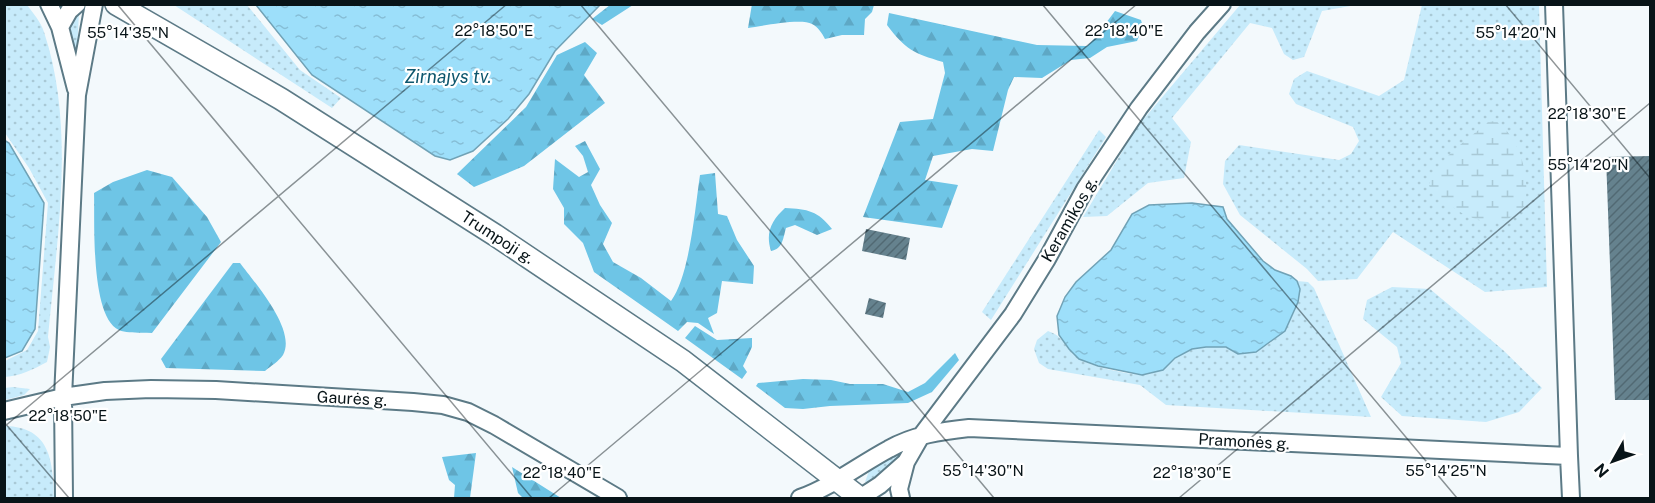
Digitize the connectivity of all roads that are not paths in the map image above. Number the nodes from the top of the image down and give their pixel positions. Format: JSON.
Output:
{"nodes":[{"id":1,"x":49,"y":4,"type":"edge"},
{"id":2,"x":77,"y":4,"type":"edge"},
{"id":3,"x":94,"y":4,"type":"edge"},
{"id":4,"x":116,"y":4,"type":"edge"},
{"id":5,"x":1222,"y":4,"type":"edge"},
{"id":6,"x":1554,"y":4,"type":"edge"},
{"id":7,"x":60,"y":27,"type":"junction"},
{"id":8,"x":77,"y":95,"type":"junction"},
{"id":9,"x":63,"y":397,"type":"junction"},
{"id":10,"x":4,"y":411,"type":"edge"},
{"id":11,"x":921,"y":436,"type":"junction"},
{"id":12,"x":1569,"y":456,"type":"junction"},
{"id":13,"x":906,"y":462,"type":"junction"},
{"id":14,"x":838,"y":481,"type":"junction"},
{"id":15,"x":64,"y":498,"type":"edge"},
{"id":16,"x":618,"y":498,"type":"edge"},
{"id":17,"x":800,"y":498,"type":"edge"},
{"id":18,"x":860,"y":498,"type":"edge"},
{"id":19,"x":901,"y":498,"type":"edge"},
{"id":20,"x":1571,"y":498,"type":"edge"}],
"edges":[{"from":1,"to":7,"type":"street"},
{"from":2,"to":7,"type":"street"},
{"from":3,"to":8,"type":"street"},
{"from":4,"to":14,"type":"main road","name":"Trumpoji g."},
{"from":5,"to":11,"type":"street","name":"Keramikos g."},
{"from":6,"to":12,"type":"street"},
{"from":7,"to":8,"type":"street"},
{"from":8,"to":9,"type":"street"},
{"from":9,"to":10,"type":"street","name":"Gaurės g."},
{"from":9,"to":15,"type":"street"},
{"from":9,"to":16,"type":"street","name":"Gaurės g."},
{"from":11,"to":12,"type":"street","name":"Pramonės g."},
{"from":11,"to":13,"type":"street"},
{"from":11,"to":14,"type":"street","name":"Pramonės g."},
{"from":12,"to":20,"type":"street"},
{"from":13,"to":18,"type":"street"},
{"from":13,"to":19,"type":"street"},
{"from":14,"to":17,"type":"street"},
{"from":14,"to":18,"type":"main road","name":"Trumpoji g."}]}
